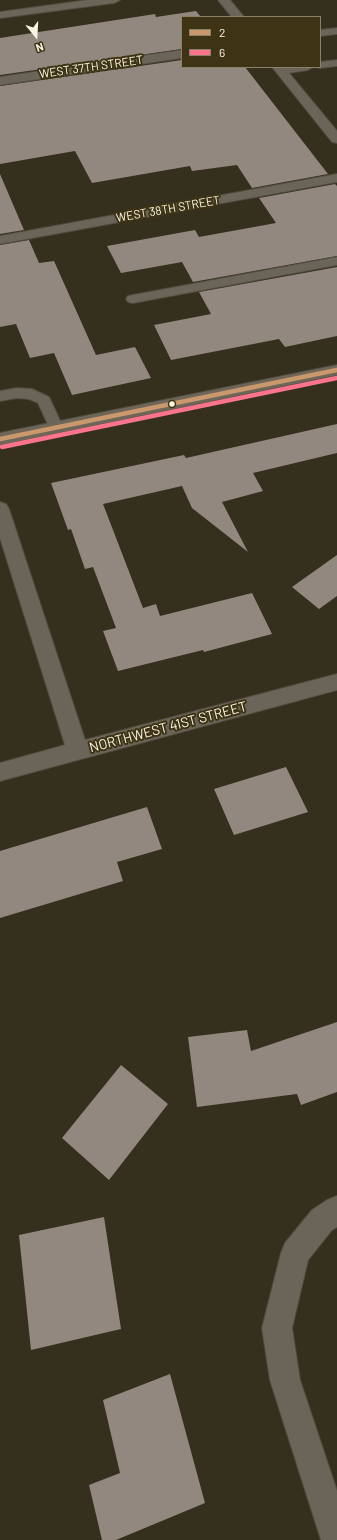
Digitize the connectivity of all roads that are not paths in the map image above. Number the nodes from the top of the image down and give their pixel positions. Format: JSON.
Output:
{"nodes":[{"id":1,"x":114,"y":0,"type":"edge"},
{"id":2,"x":224,"y":0,"type":"edge"},
{"id":3,"x":0,"y":15,"type":"edge"},
{"id":4,"x":237,"y":16,"type":"edge"},
{"id":5,"x":337,"y":31,"type":"edge"},
{"id":6,"x":321,"y":33,"type":"edge"},
{"id":7,"x":181,"y":54,"type":"edge"},
{"id":8,"x":337,"y":62,"type":"edge"},
{"id":9,"x":321,"y":65,"type":"edge"},
{"id":10,"x":294,"y":68,"type":"edge"},
{"id":11,"x":280,"y":69,"type":"edge"},
{"id":12,"x":0,"y":81,"type":"edge"},
{"id":13,"x":337,"y":140,"type":"edge"},
{"id":14,"x":337,"y":178,"type":"edge"},
{"id":15,"x":0,"y":240,"type":"edge"},
{"id":16,"x":337,"y":261,"type":"edge"},
{"id":17,"x":133,"y":299,"type":"dead end"},
{"id":18,"x":337,"y":370,"type":"edge"},
{"id":19,"x":0,"y":396,"type":"edge"},
{"id":20,"x":56,"y":427,"type":"junction"},
{"id":21,"x":0,"y":439,"type":"edge"},
{"id":22,"x":0,"y":509,"type":"edge"},
{"id":23,"x":337,"y":682,"type":"edge"},
{"id":24,"x":78,"y":751,"type":"junction"},
{"id":25,"x":0,"y":772,"type":"edge"},
{"id":26,"x":337,"y":1210,"type":"edge"},
{"id":27,"x":337,"y":1540,"type":"edge"}],
"edges":[{"from":1,"to":3,"type":"street"},
{"from":2,"to":4,"type":"street"},
{"from":5,"to":6,"type":"lane"},
{"from":7,"to":12,"type":"street","name":"WEST 37TH STREET"},
{"from":8,"to":9,"type":"lane"},
{"from":10,"to":11,"type":"lane"},
{"from":11,"to":13,"type":"street"},
{"from":14,"to":15,"type":"street","name":"WEST 38TH STREET"},
{"from":16,"to":17,"type":"lane"},
{"from":18,"to":20,"type":"street"},
{"from":19,"to":20,"type":"lane"},
{"from":20,"to":21,"type":"street"},
{"from":22,"to":24,"type":"street"},
{"from":23,"to":24,"type":"street","name":"NORTHWEST 41ST STREET"},
{"from":24,"to":25,"type":"street","name":"NORTHWEST 41ST STREET"},
{"from":26,"to":27,"type":"street"}]}
